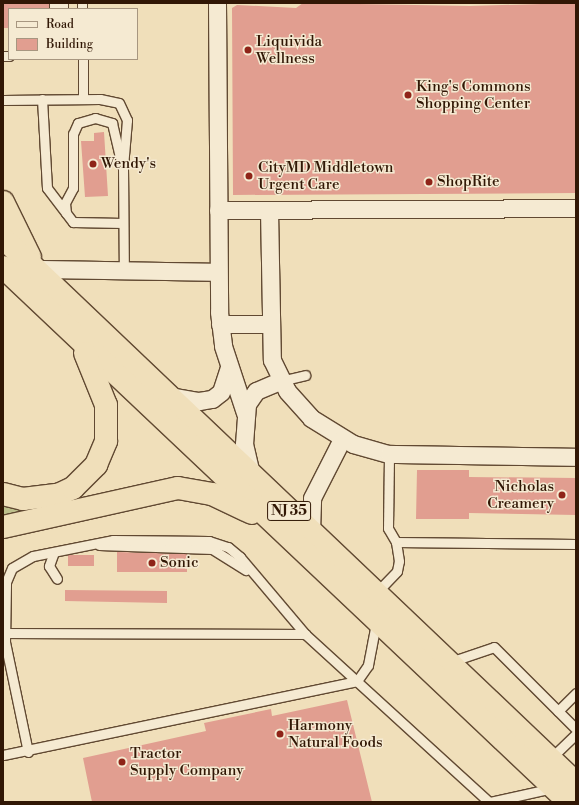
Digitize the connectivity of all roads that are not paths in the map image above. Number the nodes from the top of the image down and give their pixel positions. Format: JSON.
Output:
{"nodes":[{"id":1,"x":217,"y":3,"type":"edge"},
{"id":2,"x":83,"y":60,"type":"edge"},
{"id":3,"x":83,"y":99,"type":"junction"},
{"id":4,"x":3,"y":100,"type":"edge"},
{"id":5,"x":42,"y":100,"type":"junction"},
{"id":6,"x":122,"y":167,"type":"junction"},
{"id":7,"x":3,"y":202,"type":"edge"},
{"id":8,"x":576,"y":208,"type":"edge"},
{"id":9,"x":218,"y":210,"type":"junction"},
{"id":10,"x":269,"y":210,"type":"junction"},
{"id":11,"x":68,"y":219,"type":"junction"},
{"id":12,"x":124,"y":223,"type":"junction"},
{"id":13,"x":3,"y":238,"type":"edge"},
{"id":14,"x":3,"y":267,"type":"edge"},
{"id":15,"x":124,"y":272,"type":"junction"},
{"id":16,"x":218,"y":272,"type":"junction"},
{"id":17,"x":20,"y":277,"type":"edge"},
{"id":18,"x":220,"y":324,"type":"junction"},
{"id":19,"x":269,"y":324,"type":"junction"},
{"id":20,"x":76,"y":336,"type":"junction"},
{"id":21,"x":229,"y":368,"type":"junction"},
{"id":22,"x":305,"y":375,"type":"dead end"},
{"id":23,"x":280,"y":381,"type":"junction"},
{"id":24,"x":170,"y":396,"type":"junction"},
{"id":25,"x":245,"y":413,"type":"junction"},
{"id":26,"x":342,"y":439,"type":"junction"},
{"id":27,"x":389,"y":454,"type":"junction"},
{"id":28,"x":576,"y":457,"type":"edge"},
{"id":29,"x":251,"y":474,"type":"junction"},
{"id":30,"x":3,"y":494,"type":"edge"},
{"id":31,"x":3,"y":527,"type":"edge"},
{"id":32,"x":279,"y":528,"type":"junction"},
{"id":33,"x":311,"y":531,"type":"junction"},
{"id":34,"x":396,"y":542,"type":"junction"},
{"id":35,"x":576,"y":544,"type":"edge"},
{"id":36,"x":54,"y":552,"type":"junction"},
{"id":37,"x":56,"y":579,"type":"dead end"},
{"id":38,"x":376,"y":592,"type":"junction"},
{"id":39,"x":376,"y":621,"type":"junction"},
{"id":40,"x":7,"y":633,"type":"junction"},
{"id":41,"x":305,"y":634,"type":"junction"},
{"id":42,"x":449,"y":662,"type":"junction"},
{"id":43,"x":357,"y":681,"type":"junction"},
{"id":44,"x":576,"y":693,"type":"edge"},
{"id":45,"x":558,"y":711,"type":"junction"},
{"id":46,"x":576,"y":729,"type":"edge"},
{"id":47,"x":576,"y":734,"type":"edge"},
{"id":48,"x":28,"y":752,"type":"junction"},
{"id":49,"x":3,"y":755,"type":"edge"},
{"id":50,"x":550,"y":759,"type":"junction"},
{"id":51,"x":576,"y":783,"type":"edge"},
{"id":52,"x":562,"y":795,"type":"edge"},
{"id":53,"x":490,"y":802,"type":"edge"}],
"edges":[{"from":1,"to":9,"type":"street"},
{"from":2,"to":3,"type":"lane"},
{"from":3,"to":5,"type":"lane"},
{"from":3,"to":6,"type":"lane"},
{"from":4,"to":5,"type":"lane"},
{"from":5,"to":11,"type":"lane"},
{"from":6,"to":11,"type":"lane"},
{"from":6,"to":12,"type":"lane"},
{"from":7,"to":17,"type":"highway"},
{"from":8,"to":10,"type":"street"},
{"from":9,"to":10,"type":"street"},
{"from":9,"to":16,"type":"street"},
{"from":10,"to":19,"type":"street"},
{"from":11,"to":12,"type":"lane"},
{"from":12,"to":15,"type":"lane"},
{"from":13,"to":17,"type":"highway","number":"NJ 35"},
{"from":14,"to":17,"type":"highway","number":"NJ 35"},
{"from":15,"to":16,"type":"street"},
{"from":15,"to":17,"type":"street"},
{"from":16,"to":18,"type":"street"},
{"from":17,"to":20,"type":"highway","number":"NJ 35"},
{"from":17,"to":24,"type":"highway","number":"NJ 35"},
{"from":18,"to":19,"type":"street"},
{"from":18,"to":21,"type":"street"},
{"from":19,"to":23,"type":"street"},
{"from":20,"to":30,"type":"highway"},
{"from":20,"to":32,"type":"highway","number":"NJ 35"},
{"from":21,"to":24,"type":"street"},
{"from":21,"to":25,"type":"street"},
{"from":22,"to":23,"type":"lane"},
{"from":23,"to":25,"type":"street"},
{"from":23,"to":26,"type":"street"},
{"from":24,"to":29,"type":"highway","number":"NJ 35"},
{"from":25,"to":29,"type":"street"},
{"from":26,"to":27,"type":"street"},
{"from":26,"to":33,"type":"street"},
{"from":27,"to":28,"type":"street"},
{"from":27,"to":34,"type":"lane"},
{"from":29,"to":33,"type":"highway","number":"NJ 35"},
{"from":31,"to":32,"type":"highway"},
{"from":32,"to":39,"type":"highway","number":"NJ 35"},
{"from":33,"to":38,"type":"highway","number":"NJ 35"},
{"from":34,"to":35,"type":"lane"},
{"from":34,"to":38,"type":"lane"},
{"from":36,"to":37,"type":"lane"},
{"from":36,"to":40,"type":"lane"},
{"from":36,"to":41,"type":"lane"},
{"from":38,"to":42,"type":"highway","number":"NJ 35"},
{"from":39,"to":43,"type":"lane"},
{"from":39,"to":52,"type":"highway","number":"NJ 35"},
{"from":40,"to":41,"type":"lane"},
{"from":40,"to":48,"type":"lane"},
{"from":41,"to":43,"type":"lane"},
{"from":42,"to":45,"type":"lane"},
{"from":42,"to":50,"type":"highway","number":"NJ 35"},
{"from":43,"to":48,"type":"lane"},
{"from":43,"to":53,"type":"lane"},
{"from":44,"to":45,"type":"lane"},
{"from":45,"to":46,"type":"lane"},
{"from":47,"to":50,"type":"lane"},
{"from":48,"to":49,"type":"lane"},
{"from":50,"to":51,"type":"highway","number":"NJ 35"},
{"from":52,"to":53,"type":"lane"}]}
